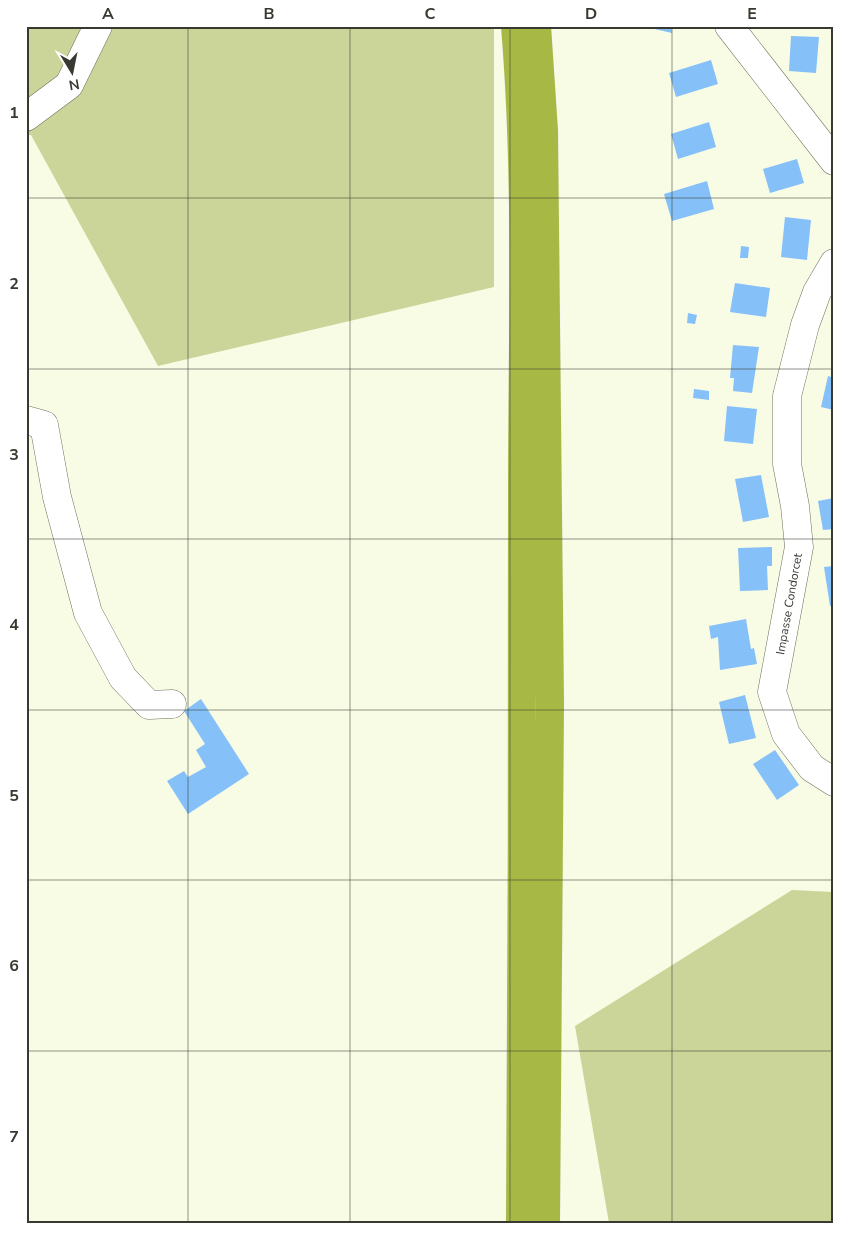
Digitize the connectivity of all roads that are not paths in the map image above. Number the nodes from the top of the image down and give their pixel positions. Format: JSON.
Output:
{"nodes":[{"id":1,"x":98,"y":26,"type":"edge"},
{"id":2,"x":515,"y":26,"type":"edge"},
{"id":3,"x":537,"y":26,"type":"edge"},
{"id":4,"x":729,"y":26,"type":"edge"},
{"id":5,"x":26,"y":117,"type":"edge"},
{"id":6,"x":834,"y":161,"type":"edge"},
{"id":7,"x":834,"y":263,"type":"edge"},
{"id":8,"x":26,"y":420,"type":"edge"},
{"id":9,"x":172,"y":704,"type":"dead end"},
{"id":10,"x":834,"y":782,"type":"edge"},
{"id":11,"x":520,"y":1223,"type":"edge"},
{"id":12,"x":546,"y":1223,"type":"edge"}],
"edges":[{"from":1,"to":5,"type":"street"},
{"from":2,"to":11,"type":"highway"},
{"from":3,"to":12,"type":"highway"},
{"from":4,"to":6,"type":"street"},
{"from":7,"to":10,"type":"street","name":"Impasse Condorcet"},
{"from":8,"to":9,"type":"street"}]}
